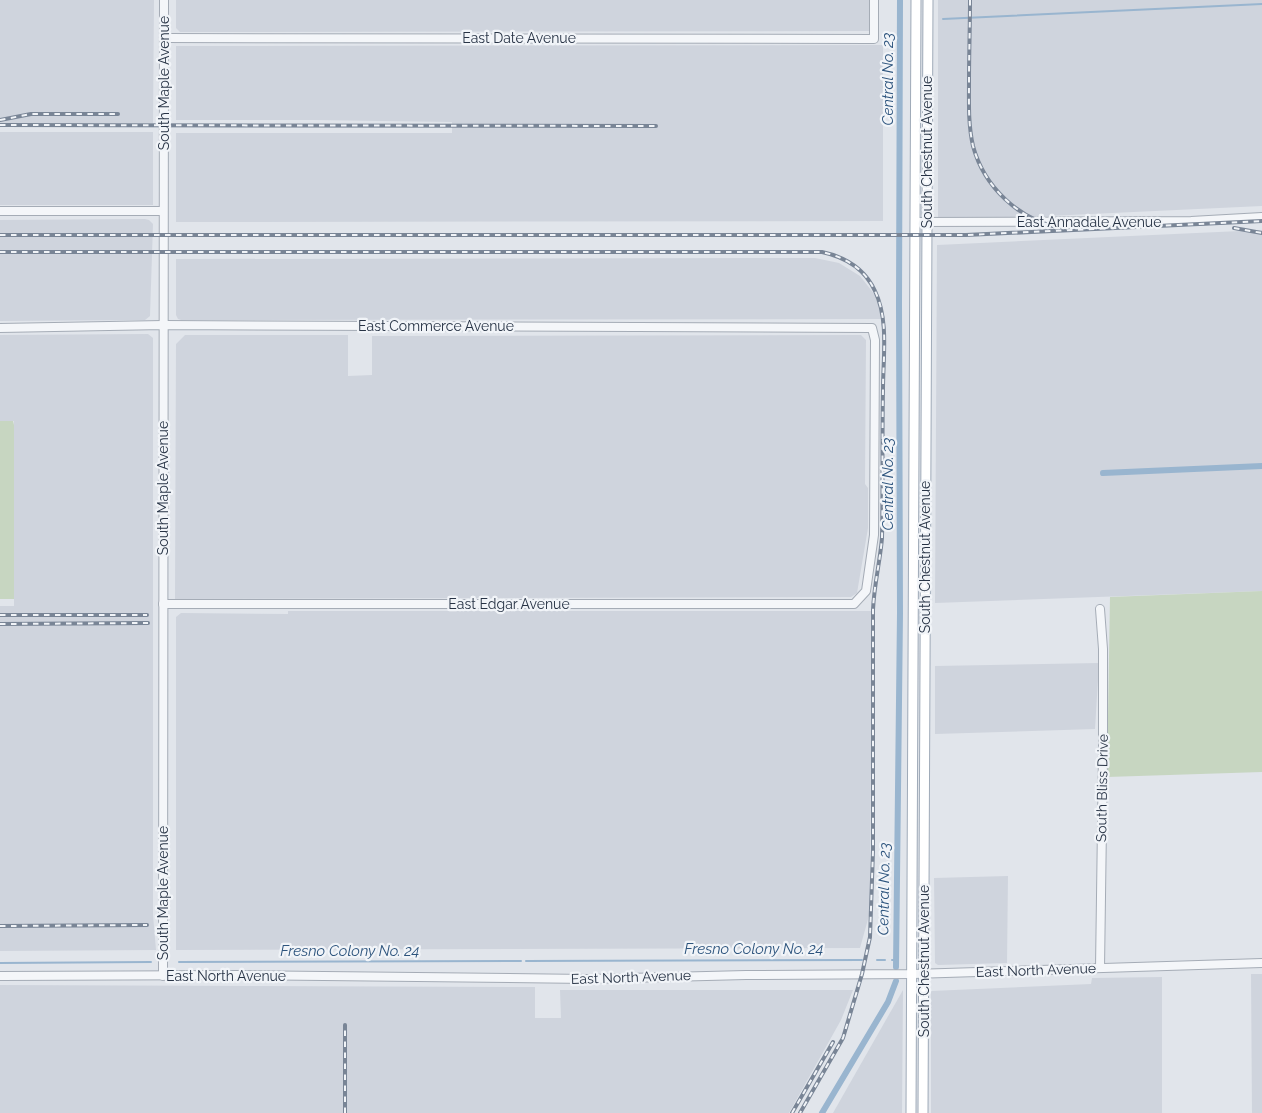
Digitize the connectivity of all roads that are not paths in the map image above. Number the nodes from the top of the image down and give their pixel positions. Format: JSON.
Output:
{"nodes":[{"id":1,"x":164,"y":0,"type":"edge"},
{"id":2,"x":874,"y":0,"type":"edge"},
{"id":3,"x":916,"y":0,"type":"edge"},
{"id":4,"x":928,"y":0,"type":"edge"},
{"id":5,"x":164,"y":38,"type":"junction"},
{"id":6,"x":0,"y":211,"type":"edge"},
{"id":7,"x":164,"y":211,"type":"junction"},
{"id":8,"x":1262,"y":217,"type":"edge"},
{"id":9,"x":916,"y":222,"type":"junction"},
{"id":10,"x":927,"y":222,"type":"junction"},
{"id":11,"x":164,"y":326,"type":"junction"},
{"id":12,"x":0,"y":328,"type":"edge"},
{"id":13,"x":163,"y":604,"type":"junction"},
{"id":14,"x":854,"y":604,"type":"joint"},
{"id":15,"x":914,"y":604,"type":"junction"},
{"id":16,"x":925,"y":604,"type":"junction"},
{"id":17,"x":1100,"y":609,"type":"dead end"},
{"id":18,"x":1262,"y":963,"type":"edge"},
{"id":19,"x":1100,"y":968,"type":"junction"},
{"id":20,"x":912,"y":974,"type":"junction"},
{"id":21,"x":924,"y":974,"type":"junction"},
{"id":22,"x":0,"y":976,"type":"edge"},
{"id":23,"x":163,"y":976,"type":"junction"},
{"id":24,"x":911,"y":1113,"type":"edge"},
{"id":25,"x":923,"y":1113,"type":"edge"}],
"edges":[{"from":1,"to":5,"type":"street","name":"South Maple Avenue"},
{"from":2,"to":5,"type":"street","name":"East Date Avenue"},
{"from":3,"to":9,"type":"main road","name":"South Chestnut Avenue"},
{"from":4,"to":10,"type":"main road","name":"South Chestnut Avenue"},
{"from":5,"to":7,"type":"street","name":"South Maple Avenue"},
{"from":6,"to":7,"type":"street"},
{"from":7,"to":11,"type":"street","name":"South Maple Avenue"},
{"from":8,"to":10,"type":"street","name":"East Annadale Avenue"},
{"from":9,"to":10,"type":"street","name":"East Annadale Avenue"},
{"from":9,"to":15,"type":"main road","name":"South Chestnut Avenue"},
{"from":10,"to":16,"type":"main road","name":"South Chestnut Avenue"},
{"from":11,"to":12,"type":"street","name":"East Commerce Avenue"},
{"from":11,"to":13,"type":"street","name":"South Maple Avenue"},
{"from":11,"to":14,"type":"street","name":"East Commerce Avenue"},
{"from":13,"to":14,"type":"street","name":"East Edgar Avenue"},
{"from":13,"to":23,"type":"street","name":"South Maple Avenue"},
{"from":15,"to":16,"type":"main road"},
{"from":15,"to":20,"type":"main road","name":"South Chestnut Avenue"},
{"from":16,"to":21,"type":"main road","name":"South Chestnut Avenue"},
{"from":17,"to":19,"type":"street","name":"South Bliss Drive"},
{"from":18,"to":19,"type":"street","name":"East North Avenue"},
{"from":19,"to":21,"type":"street","name":"East North Avenue"},
{"from":20,"to":21,"type":"street","name":"East North Avenue"},
{"from":20,"to":23,"type":"street","name":"East North Avenue"},
{"from":20,"to":24,"type":"main road","name":"South Chestnut Avenue"},
{"from":21,"to":25,"type":"main road","name":"South Chestnut Avenue"},
{"from":22,"to":23,"type":"street","name":"East North Avenue"}]}
